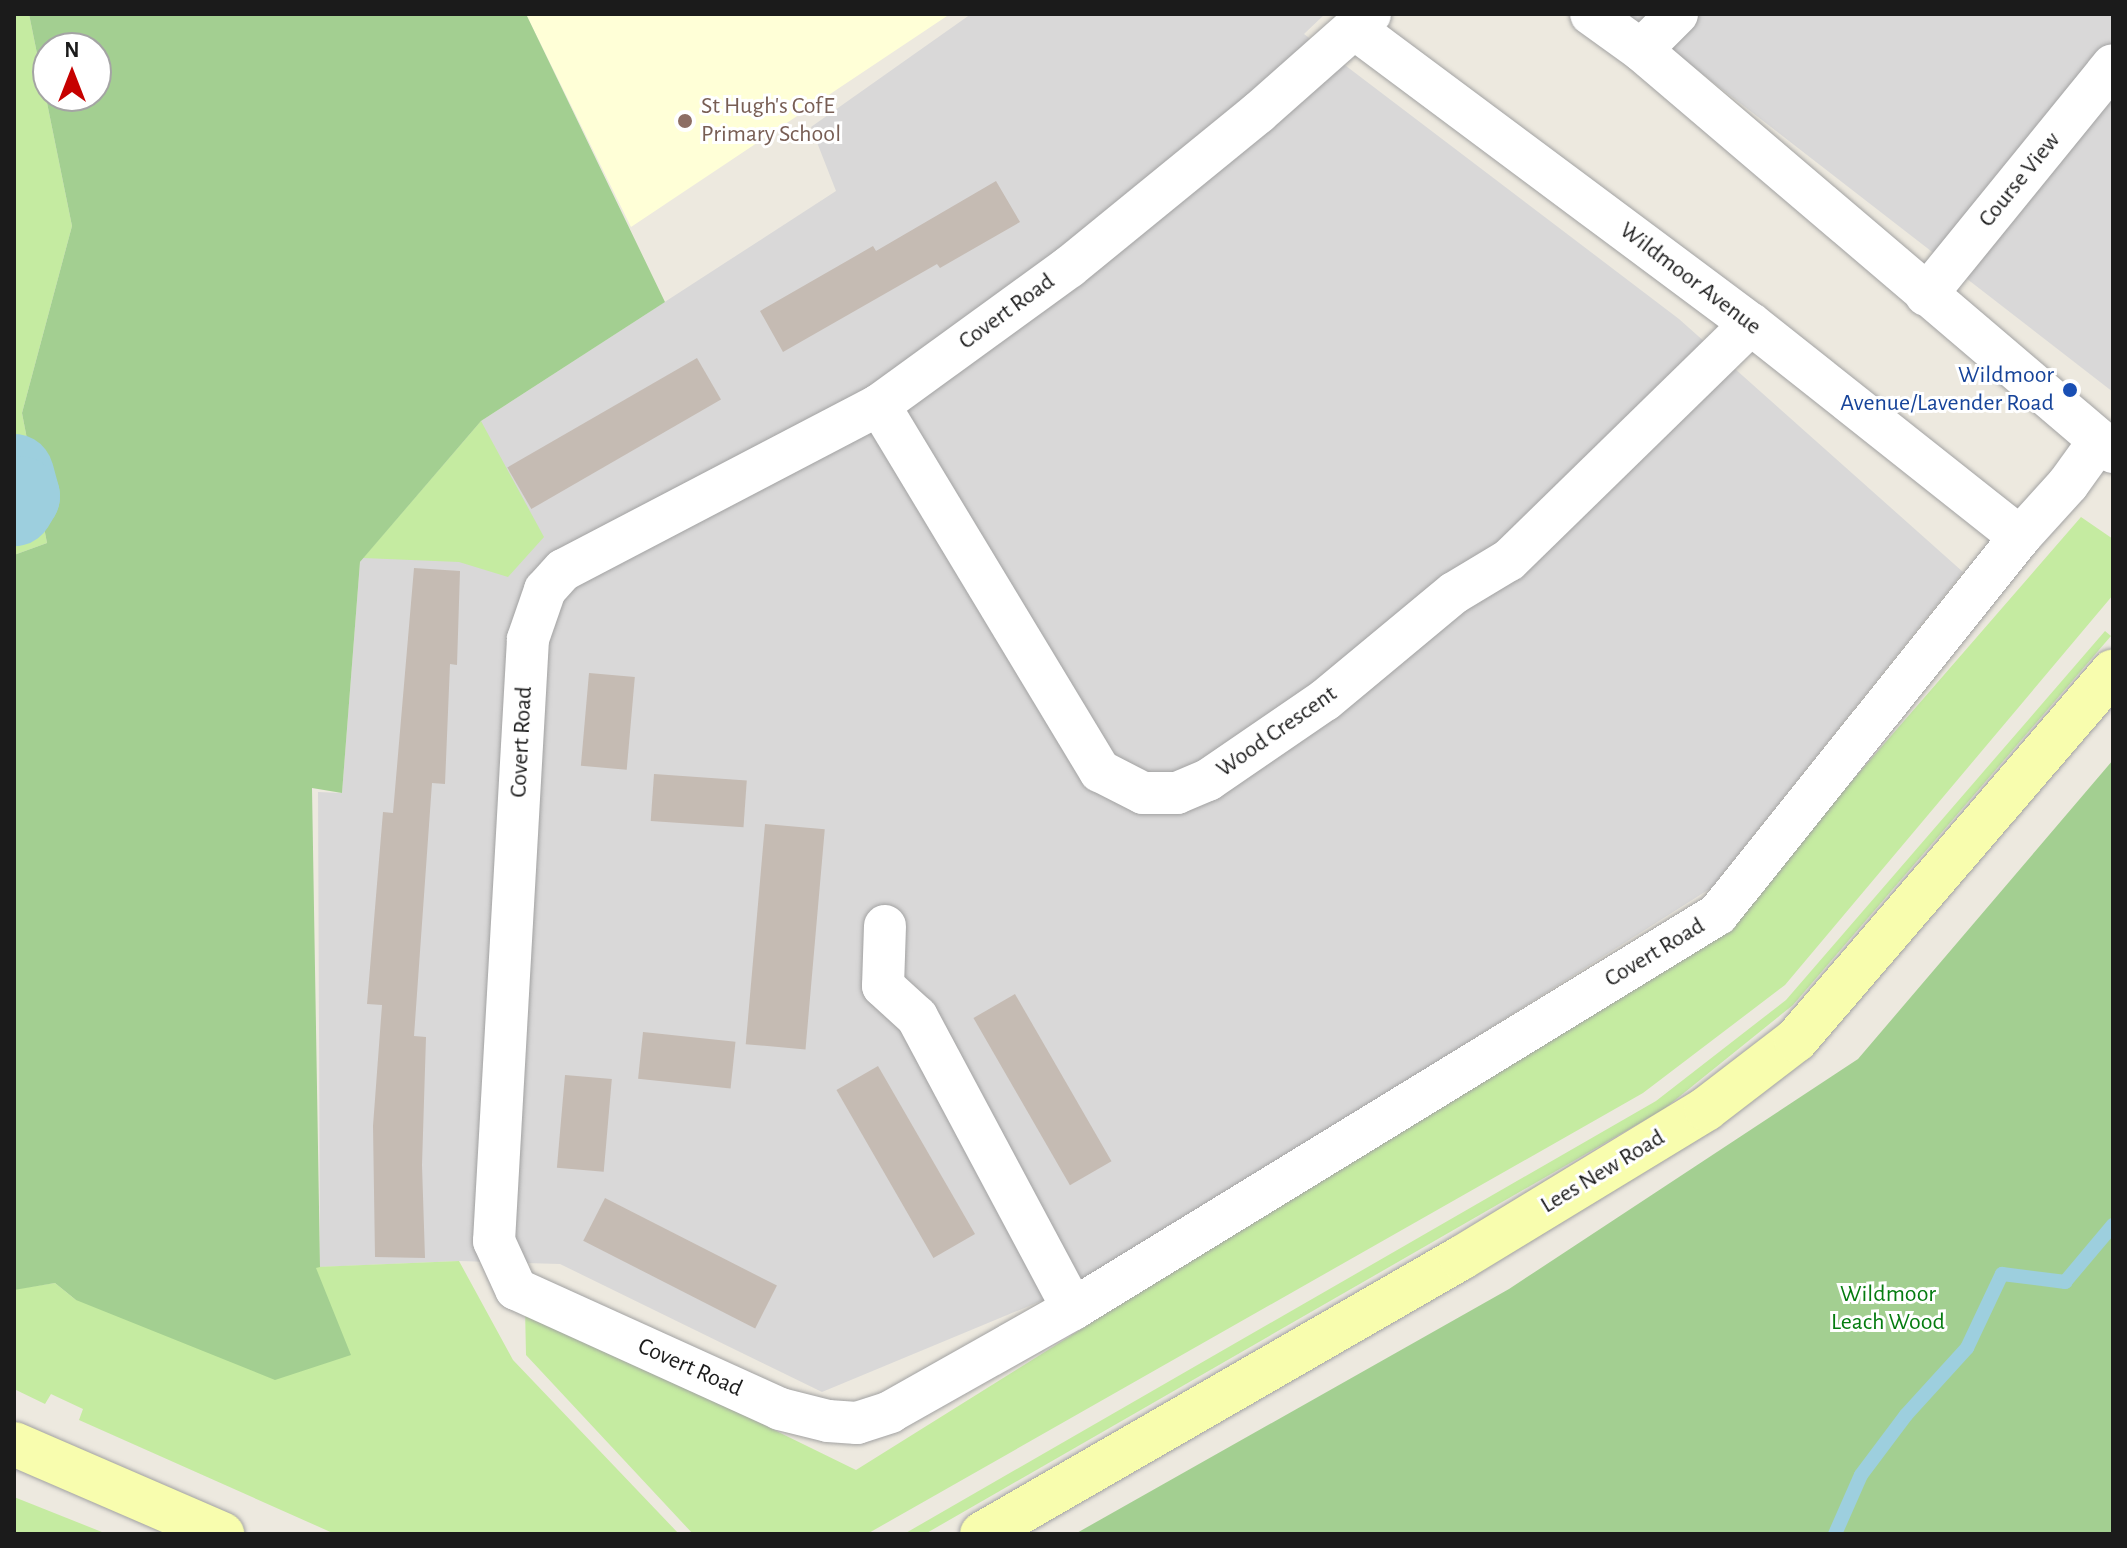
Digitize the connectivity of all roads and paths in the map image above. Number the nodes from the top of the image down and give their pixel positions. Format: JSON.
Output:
{"nodes":[{"id":1,"x":1591,"y":14,"type":"edge"},
{"id":2,"x":1677,"y":14,"type":"edge"},
{"id":3,"x":1362,"y":22,"type":"edge"},
{"id":4,"x":1641,"y":50,"type":"junction"},
{"id":5,"x":2113,"y":65,"type":"edge"},
{"id":6,"x":1926,"y":295,"type":"junction"},
{"id":7,"x":1751,"y":324,"type":"junction"},
{"id":8,"x":879,"y":405,"type":"junction"},
{"id":9,"x":2106,"y":447,"type":"edge"},
{"id":10,"x":2020,"y":537,"type":"junction"},
{"id":11,"x":2113,"y":672,"type":"edge"},
{"id":12,"x":885,"y":926,"type":"dead end"},
{"id":13,"x":1073,"y":1309,"type":"junction"},
{"id":14,"x":14,"y":1444,"type":"edge"},
{"id":15,"x":222,"y":1534,"type":"edge"},
{"id":16,"x":982,"y":1534,"type":"edge"}],
"edges":[{"from":1,"to":4,"type":"street"},
{"from":2,"to":4,"type":"street"},
{"from":3,"to":7,"type":"street","name":"Wildmoor Avenue"},
{"from":3,"to":8,"type":"street","name":"Covert Road"},
{"from":4,"to":6,"type":"street"},
{"from":5,"to":6,"type":"street","name":"Course View"},
{"from":6,"to":9,"type":"street"},
{"from":7,"to":8,"type":"street","name":"Wood Crescent"},
{"from":7,"to":10,"type":"street","name":"Wildmoor Avenue"},
{"from":8,"to":13,"type":"street","name":"Covert Road"},
{"from":9,"to":10,"type":"street","name":"Covert Road"},
{"from":10,"to":13,"type":"street","name":"Covert Road"},
{"from":11,"to":16,"type":"street","name":"Lees New Road"},
{"from":12,"to":13,"type":"street"},
{"from":14,"to":15,"type":"street"}]}
